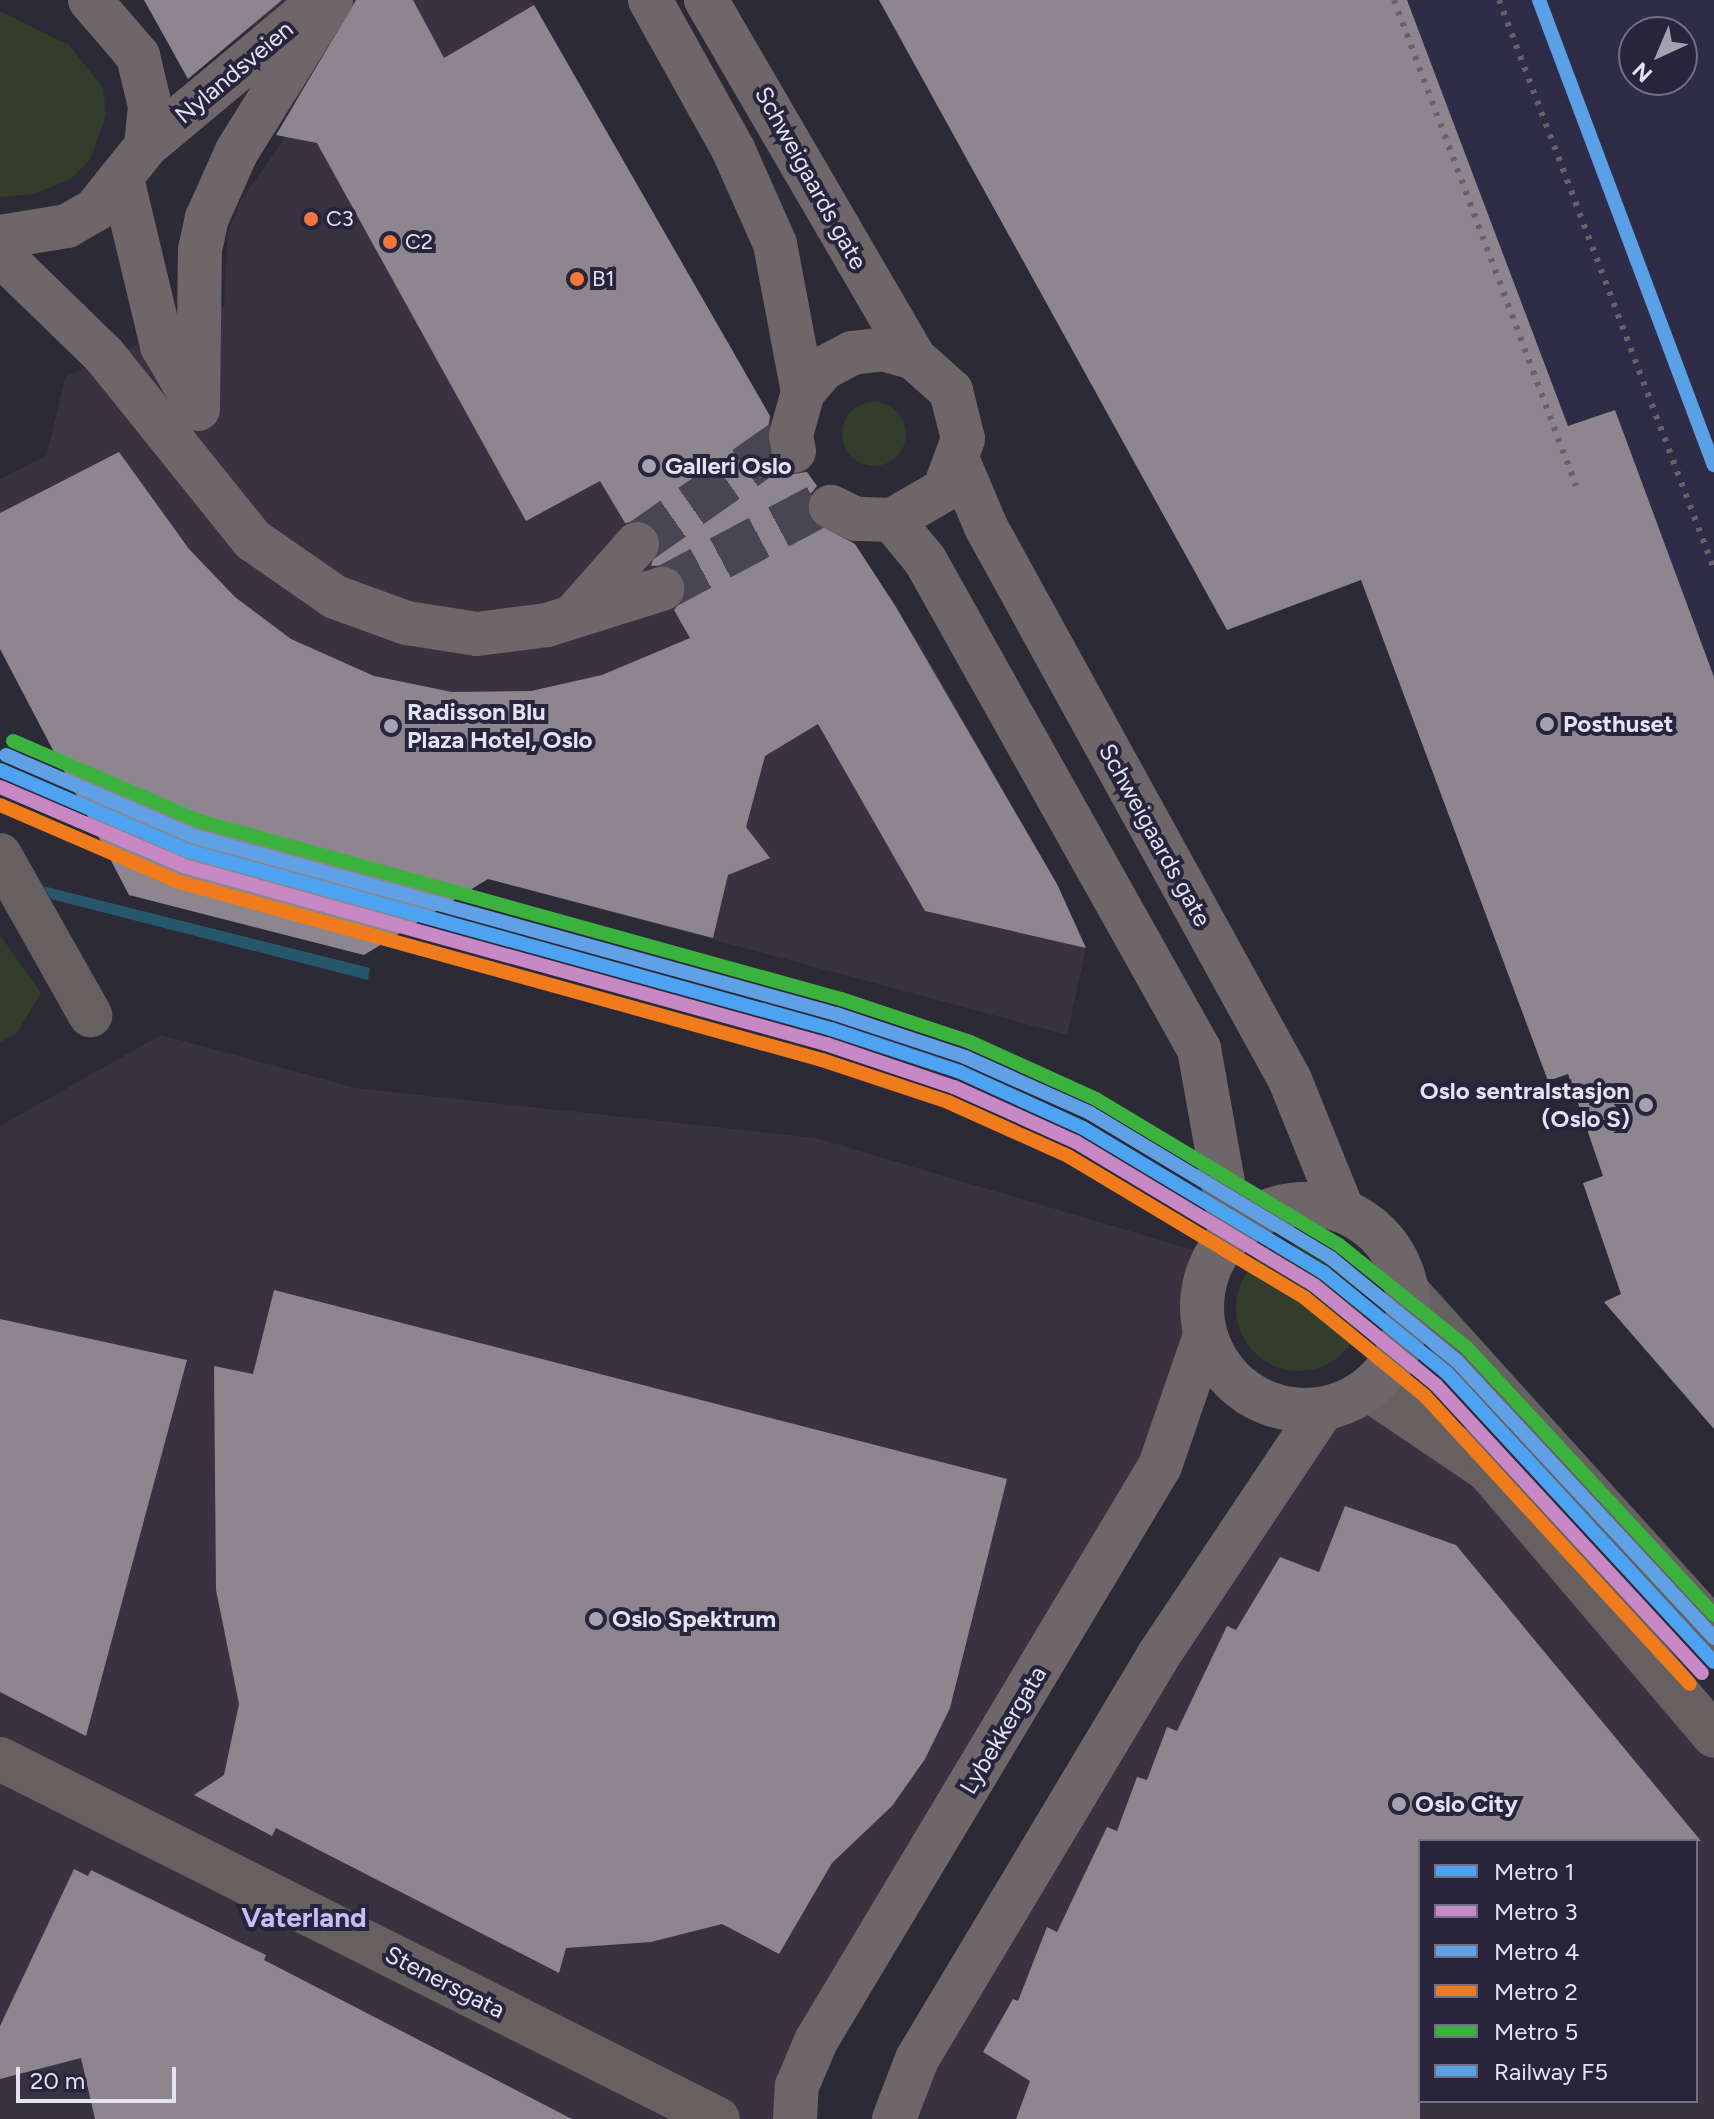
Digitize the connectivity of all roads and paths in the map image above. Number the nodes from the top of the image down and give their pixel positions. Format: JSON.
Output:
{"nodes":[{"id":1,"x":90,"y":0,"type":"edge"},
{"id":2,"x":322,"y":0,"type":"edge"},
{"id":3,"x":331,"y":0,"type":"edge"},
{"id":4,"x":650,"y":0,"type":"edge"},
{"id":5,"x":706,"y":0,"type":"edge"},
{"id":6,"x":719,"y":0,"type":"edge"},
{"id":7,"x":736,"y":41,"type":"junction"},
{"id":8,"x":146,"y":146,"type":"junction"},
{"id":9,"x":123,"y":183,"type":"junction"},
{"id":10,"x":0,"y":237,"type":"edge"},
{"id":11,"x":0,"y":254,"type":"edge"},
{"id":12,"x":914,"y":358,"type":"junction"},
{"id":13,"x":803,"y":392,"type":"junction"},
{"id":14,"x":198,"y":409,"type":"junction"},
{"id":15,"x":790,"y":442,"type":"tunnel mouth"},
{"id":16,"x":959,"y":463,"type":"junction"},
{"id":17,"x":831,"y":507,"type":"dead end"},
{"id":18,"x":233,"y":519,"type":"junction"},
{"id":19,"x":892,"y":520,"type":"junction"},
{"id":20,"x":637,"y":544,"type":"tunnel mouth"},
{"id":21,"x":662,"y":589,"type":"tunnel mouth"},
{"id":22,"x":576,"y":613,"type":"junction"},
{"id":23,"x":0,"y":855,"type":"edge"},
{"id":24,"x":90,"y":1015,"type":"dead end"},
{"id":25,"x":1343,"y":1211,"type":"junction"},
{"id":26,"x":1232,"y":1233,"type":"junction"},
{"id":27,"x":1407,"y":1291,"type":"junction"},
{"id":28,"x":1205,"y":1335,"type":"junction"},
{"id":29,"x":1368,"y":1389,"type":"junction"},
{"id":30,"x":1323,"y":1409,"type":"junction"},
{"id":31,"x":1714,"y":1631,"type":"edge"},
{"id":32,"x":1714,"y":1736,"type":"edge"},
{"id":33,"x":0,"y":1759,"type":"edge"},
{"id":34,"x":718,"y":2119,"type":"edge"},
{"id":35,"x":795,"y":2119,"type":"edge"},
{"id":36,"x":894,"y":2119,"type":"edge"}],
"edges":[{"from":1,"to":8,"type":"highway","name":"Nylandsveien"},
{"from":2,"to":8,"type":"highway","name":"Nylandsveien"},
{"from":3,"to":14,"type":"highway"},
{"from":4,"to":13,"type":"highway"},
{"from":5,"to":7,"type":"highway","name":"Schweigaards gate"},
{"from":6,"to":7,"type":"highway"},
{"from":7,"to":12,"type":"highway","name":"Schweigaards gate"},
{"from":8,"to":9,"type":"highway","name":"Nylandsveien"},
{"from":9,"to":10,"type":"highway","name":"Nylandsveien"},
{"from":9,"to":14,"type":"highway"},
{"from":11,"to":18,"type":"highway"},
{"from":12,"to":13,"type":"highway"},
{"from":12,"to":16,"type":"highway","name":"Schweigaards gate"},
{"from":13,"to":15,"type":"highway"},
{"from":14,"to":18,"type":"highway"},
{"from":16,"to":19,"type":"highway"},
{"from":16,"to":25,"type":"highway","name":"Schweigaards gate"},
{"from":17,"to":19,"type":"highway"},
{"from":18,"to":22,"type":"highway"},
{"from":19,"to":26,"type":"highway"},
{"from":20,"to":22,"type":"highway"},
{"from":21,"to":22,"type":"highway"},
{"from":23,"to":24,"type":"street"},
{"from":25,"to":26,"type":"highway"},
{"from":25,"to":27,"type":"highway"},
{"from":26,"to":28,"type":"highway"},
{"from":27,"to":29,"type":"highway"},
{"from":27,"to":31,"type":"street"},
{"from":28,"to":30,"type":"highway"},
{"from":28,"to":35,"type":"highway","name":"Lybekkergata"},
{"from":29,"to":30,"type":"highway"},
{"from":29,"to":32,"type":"street"},
{"from":30,"to":36,"type":"highway"},
{"from":33,"to":34,"type":"street","name":"Stenersgata"}]}
